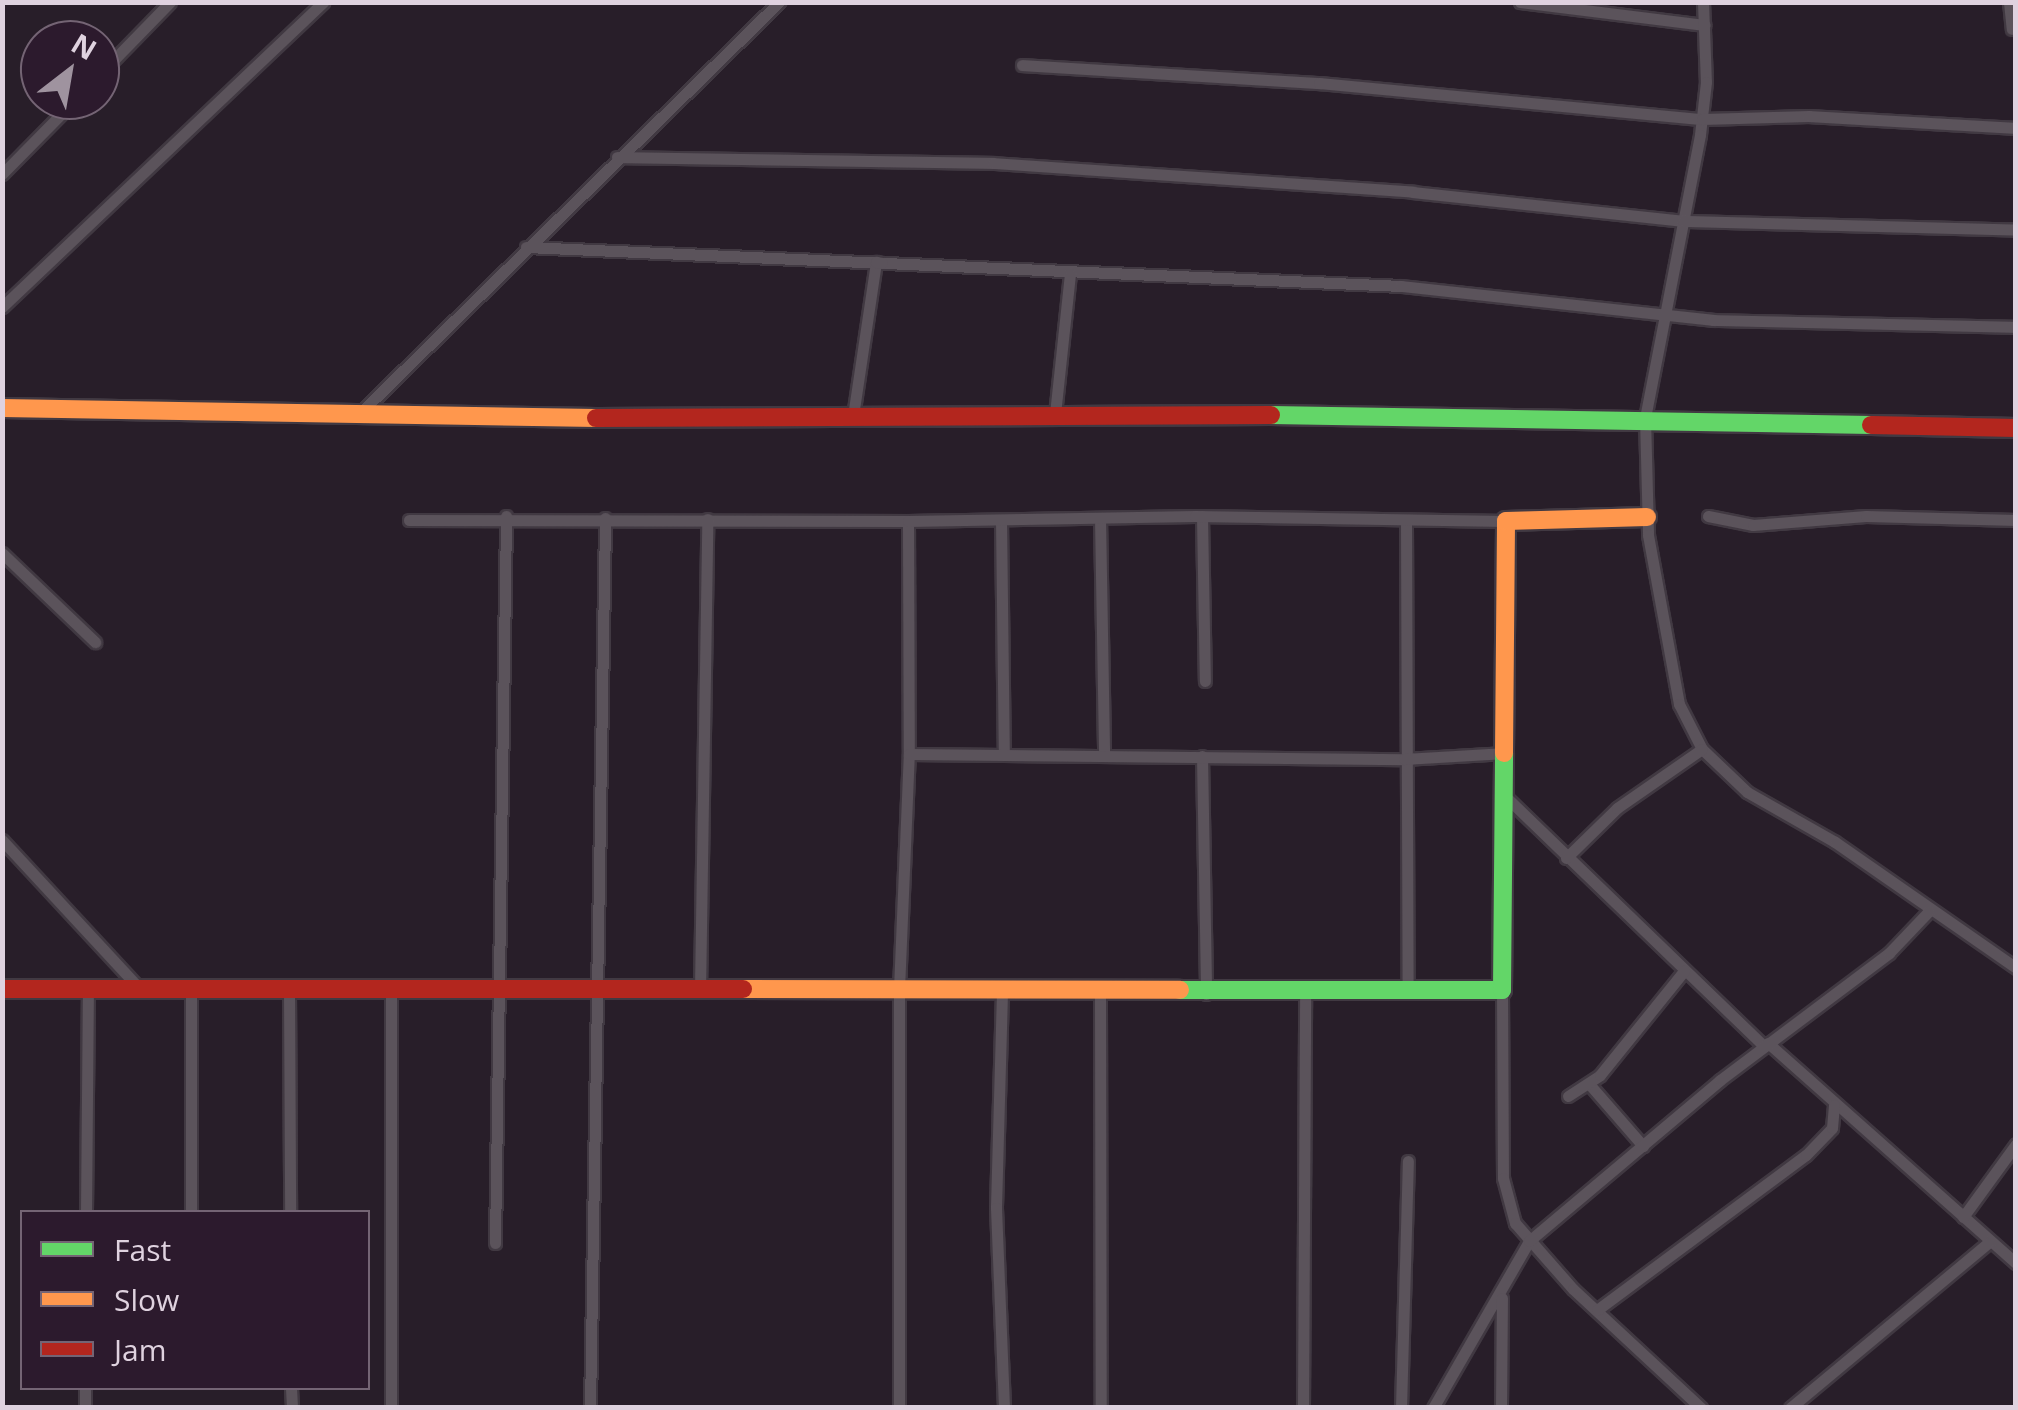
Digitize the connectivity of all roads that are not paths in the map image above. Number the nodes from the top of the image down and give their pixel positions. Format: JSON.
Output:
{"nodes":[{"id":1,"x":170,"y":2,"type":"edge"},
{"id":2,"x":324,"y":2,"type":"edge"},
{"id":3,"x":779,"y":2,"type":"edge"},
{"id":4,"x":1520,"y":2,"type":"edge"},
{"id":5,"x":1702,"y":2,"type":"edge"},
{"id":6,"x":2009,"y":2,"type":"edge"},
{"id":7,"x":1705,"y":25,"type":"junction"},
{"id":8,"x":2012,"y":29,"type":"dead end"},
{"id":9,"x":120,"y":53,"type":"edge"},
{"id":10,"x":1022,"y":65,"type":"dead end"},
{"id":11,"x":1702,"y":119,"type":"junction"},
{"id":12,"x":55,"y":120,"type":"edge"},
{"id":13,"x":2016,"y":128,"type":"edge"},
{"id":14,"x":617,"y":158,"type":"junction"},
{"id":15,"x":2,"y":174,"type":"edge"},
{"id":16,"x":1683,"y":221,"type":"junction"},
{"id":17,"x":2016,"y":230,"type":"edge"},
{"id":18,"x":526,"y":247,"type":"junction"},
{"id":19,"x":876,"y":262,"type":"junction"},
{"id":20,"x":1070,"y":274,"type":"junction"},
{"id":21,"x":1256,"y":282,"type":"dead end"},
{"id":22,"x":2,"y":307,"type":"edge"},
{"id":23,"x":1662,"y":316,"type":"junction"},
{"id":24,"x":2016,"y":326,"type":"edge"},
{"id":25,"x":2,"y":408,"type":"edge"},
{"id":26,"x":363,"y":410,"type":"junction"},
{"id":27,"x":1055,"y":414,"type":"junction"},
{"id":28,"x":853,"y":416,"type":"junction"},
{"id":29,"x":1645,"y":418,"type":"junction"},
{"id":30,"x":2016,"y":428,"type":"edge"},
{"id":31,"x":506,"y":516,"type":"junction"},
{"id":32,"x":1202,"y":516,"type":"junction"},
{"id":33,"x":1708,"y":516,"type":"dead end"},
{"id":34,"x":1646,"y":517,"type":"junction"},
{"id":35,"x":605,"y":518,"type":"junction"},
{"id":36,"x":1100,"y":518,"type":"junction"},
{"id":37,"x":707,"y":519,"type":"junction"},
{"id":38,"x":409,"y":520,"type":"dead end"},
{"id":39,"x":1001,"y":520,"type":"junction"},
{"id":40,"x":1406,"y":520,"type":"junction"},
{"id":41,"x":2016,"y":520,"type":"edge"},
{"id":42,"x":1506,"y":521,"type":"junction"},
{"id":43,"x":908,"y":522,"type":"junction"},
{"id":44,"x":2,"y":553,"type":"edge"},
{"id":45,"x":94,"y":642,"type":"dead end"},
{"id":46,"x":1205,"y":682,"type":"dead end"},
{"id":47,"x":1702,"y":749,"type":"junction"},
{"id":48,"x":1506,"y":753,"type":"junction"},
{"id":49,"x":909,"y":754,"type":"junction"},
{"id":50,"x":1004,"y":755,"type":"junction"},
{"id":51,"x":1104,"y":755,"type":"junction"},
{"id":52,"x":1202,"y":756,"type":"junction"},
{"id":53,"x":1404,"y":759,"type":"junction"},
{"id":54,"x":1506,"y":797,"type":"junction"},
{"id":55,"x":2,"y":840,"type":"edge"},
{"id":56,"x":1566,"y":858,"type":"junction"},
{"id":57,"x":1928,"y":912,"type":"junction"},
{"id":58,"x":2016,"y":968,"type":"edge"},
{"id":59,"x":1684,"y":971,"type":"junction"},
{"id":60,"x":2,"y":989,"type":"edge"},
{"id":61,"x":88,"y":989,"type":"junction"},
{"id":62,"x":140,"y":989,"type":"junction"},
{"id":63,"x":898,"y":989,"type":"junction"},
{"id":64,"x":192,"y":990,"type":"junction"},
{"id":65,"x":289,"y":990,"type":"junction"},
{"id":66,"x":391,"y":990,"type":"junction"},
{"id":67,"x":496,"y":990,"type":"junction"},
{"id":68,"x":600,"y":990,"type":"junction"},
{"id":69,"x":700,"y":990,"type":"junction"},
{"id":70,"x":1502,"y":990,"type":"junction"},
{"id":71,"x":1002,"y":992,"type":"junction"},
{"id":72,"x":1408,"y":992,"type":"junction"},
{"id":73,"x":1100,"y":994,"type":"junction"},
{"id":74,"x":1206,"y":994,"type":"junction"},
{"id":75,"x":1305,"y":994,"type":"junction"},
{"id":76,"x":1766,"y":1044,"type":"junction"},
{"id":77,"x":1590,"y":1085,"type":"junction"},
{"id":78,"x":1568,"y":1096,"type":"dead end"},
{"id":79,"x":1834,"y":1105,"type":"junction"},
{"id":80,"x":2016,"y":1144,"type":"edge"},
{"id":81,"x":1642,"y":1146,"type":"junction"},
{"id":82,"x":1408,"y":1161,"type":"dead end"},
{"id":83,"x":86,"y":1210,"type":"edge"},
{"id":84,"x":191,"y":1210,"type":"edge"},
{"id":85,"x":290,"y":1210,"type":"edge"},
{"id":86,"x":1963,"y":1216,"type":"junction"},
{"id":87,"x":1529,"y":1241,"type":"junction"},
{"id":88,"x":495,"y":1243,"type":"dead end"},
{"id":89,"x":1988,"y":1243,"type":"junction"},
{"id":90,"x":2016,"y":1264,"type":"edge"},
{"id":91,"x":1502,"y":1294,"type":"junction"},
{"id":92,"x":1596,"y":1310,"type":"junction"},
{"id":93,"x":392,"y":1408,"type":"edge"},
{"id":94,"x":590,"y":1408,"type":"edge"},
{"id":95,"x":899,"y":1408,"type":"edge"},
{"id":96,"x":1004,"y":1408,"type":"edge"},
{"id":97,"x":1101,"y":1408,"type":"edge"},
{"id":98,"x":1303,"y":1408,"type":"edge"},
{"id":99,"x":1402,"y":1408,"type":"edge"},
{"id":100,"x":1433,"y":1408,"type":"edge"},
{"id":101,"x":1501,"y":1408,"type":"edge"},
{"id":102,"x":1701,"y":1408,"type":"edge"},
{"id":103,"x":1790,"y":1408,"type":"edge"}],
"edges":[{"from":1,"to":9,"type":"street"},
{"from":2,"to":22,"type":"street"},
{"from":3,"to":14,"type":"street"},
{"from":4,"to":7,"type":"street"},
{"from":5,"to":7,"type":"street"},
{"from":6,"to":8,"type":"street"},
{"from":7,"to":11,"type":"street"},
{"from":10,"to":11,"type":"street"},
{"from":11,"to":13,"type":"street"},
{"from":11,"to":16,"type":"street"},
{"from":12,"to":15,"type":"street"},
{"from":14,"to":16,"type":"street"},
{"from":14,"to":18,"type":"street"},
{"from":16,"to":17,"type":"street"},
{"from":16,"to":23,"type":"street"},
{"from":18,"to":19,"type":"street"},
{"from":18,"to":26,"type":"street"},
{"from":19,"to":20,"type":"street"},
{"from":19,"to":23,"type":"street"},
{"from":19,"to":28,"type":"street"},
{"from":20,"to":21,"type":"street"},
{"from":20,"to":27,"type":"street"},
{"from":23,"to":24,"type":"street"},
{"from":23,"to":29,"type":"street"},
{"from":25,"to":26,"type":"street"},
{"from":26,"to":28,"type":"street"},
{"from":27,"to":28,"type":"street"},
{"from":27,"to":29,"type":"street"},
{"from":29,"to":30,"type":"street"},
{"from":29,"to":34,"type":"street"},
{"from":31,"to":35,"type":"street"},
{"from":31,"to":38,"type":"street"},
{"from":31,"to":67,"type":"street"},
{"from":32,"to":36,"type":"street"},
{"from":32,"to":40,"type":"street"},
{"from":32,"to":46,"type":"street"},
{"from":33,"to":41,"type":"street"},
{"from":34,"to":42,"type":"street"},
{"from":34,"to":47,"type":"street"},
{"from":35,"to":37,"type":"street"},
{"from":35,"to":68,"type":"street"},
{"from":36,"to":39,"type":"street"},
{"from":36,"to":51,"type":"street"},
{"from":37,"to":43,"type":"street"},
{"from":37,"to":69,"type":"street"},
{"from":39,"to":43,"type":"street"},
{"from":39,"to":50,"type":"street"},
{"from":40,"to":42,"type":"street"},
{"from":40,"to":53,"type":"street"},
{"from":42,"to":48,"type":"street"},
{"from":43,"to":49,"type":"street"},
{"from":44,"to":45,"type":"street"},
{"from":47,"to":56,"type":"street"},
{"from":47,"to":57,"type":"street"},
{"from":48,"to":53,"type":"street"},
{"from":48,"to":54,"type":"street"},
{"from":49,"to":50,"type":"street"},
{"from":49,"to":63,"type":"street"},
{"from":50,"to":51,"type":"street"},
{"from":51,"to":52,"type":"street"},
{"from":52,"to":53,"type":"street"},
{"from":52,"to":74,"type":"street"},
{"from":53,"to":72,"type":"street"},
{"from":54,"to":56,"type":"street"},
{"from":54,"to":70,"type":"street"},
{"from":55,"to":62,"type":"street"},
{"from":56,"to":59,"type":"street"},
{"from":57,"to":58,"type":"street"},
{"from":57,"to":76,"type":"street"},
{"from":59,"to":76,"type":"street"},
{"from":59,"to":77,"type":"street"},
{"from":60,"to":61,"type":"street"},
{"from":61,"to":62,"type":"street"},
{"from":61,"to":83,"type":"street"},
{"from":62,"to":64,"type":"street"},
{"from":63,"to":69,"type":"street"},
{"from":63,"to":71,"type":"street"},
{"from":63,"to":95,"type":"street"},
{"from":64,"to":65,"type":"street"},
{"from":64,"to":84,"type":"street"},
{"from":65,"to":66,"type":"street"},
{"from":65,"to":85,"type":"street"},
{"from":66,"to":67,"type":"street"},
{"from":66,"to":93,"type":"street"},
{"from":67,"to":68,"type":"street"},
{"from":67,"to":88,"type":"street"},
{"from":68,"to":69,"type":"street"},
{"from":68,"to":94,"type":"street"},
{"from":70,"to":72,"type":"street"},
{"from":70,"to":87,"type":"street"},
{"from":71,"to":73,"type":"street"},
{"from":71,"to":96,"type":"street"},
{"from":72,"to":75,"type":"street"},
{"from":73,"to":74,"type":"street"},
{"from":73,"to":97,"type":"street"},
{"from":74,"to":75,"type":"street"},
{"from":75,"to":98,"type":"street"},
{"from":76,"to":79,"type":"street"},
{"from":76,"to":81,"type":"street"},
{"from":77,"to":78,"type":"street"},
{"from":77,"to":81,"type":"street"},
{"from":79,"to":86,"type":"street"},
{"from":79,"to":92,"type":"street"},
{"from":80,"to":86,"type":"street"},
{"from":81,"to":87,"type":"street"},
{"from":82,"to":99,"type":"street"},
{"from":86,"to":89,"type":"street"},
{"from":87,"to":91,"type":"street"},
{"from":87,"to":92,"type":"street"},
{"from":89,"to":90,"type":"street"},
{"from":89,"to":103,"type":"street"},
{"from":91,"to":100,"type":"street"},
{"from":91,"to":101,"type":"street"},
{"from":92,"to":102,"type":"street"}]}
